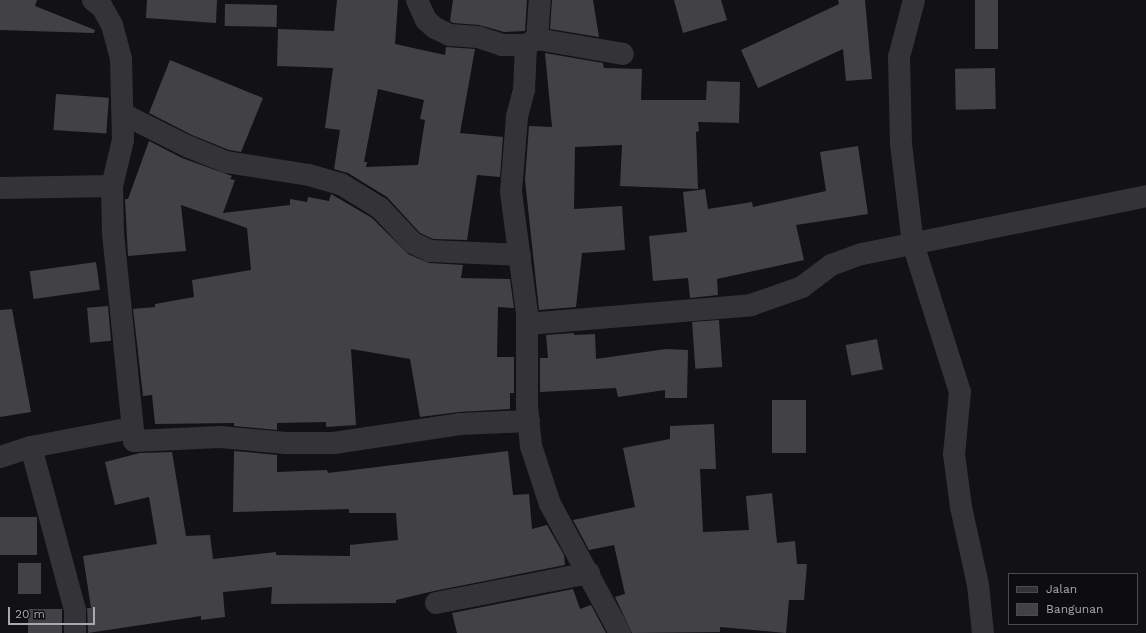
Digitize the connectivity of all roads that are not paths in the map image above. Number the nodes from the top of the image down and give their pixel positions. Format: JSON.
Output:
{"nodes":[{"id":1,"x":93,"y":0,"type":"edge"},
{"id":2,"x":417,"y":0,"type":"edge"},
{"id":3,"x":540,"y":0,"type":"edge"},
{"id":4,"x":914,"y":0,"type":"edge"},
{"id":5,"x":531,"y":42,"type":"junction"},
{"id":6,"x":623,"y":54,"type":"dead end"},
{"id":7,"x":123,"y":114,"type":"junction"},
{"id":8,"x":112,"y":186,"type":"junction"},
{"id":9,"x":0,"y":188,"type":"edge"},
{"id":10,"x":1146,"y":196,"type":"edge"},
{"id":11,"x":913,"y":244,"type":"junction"},
{"id":12,"x":520,"y":255,"type":"junction"},
{"id":13,"x":527,"y":324,"type":"junction"},
{"id":14,"x":529,"y":421,"type":"junction"},
{"id":15,"x":132,"y":428,"type":"junction"},
{"id":16,"x":31,"y":447,"type":"junction"},
{"id":17,"x":0,"y":457,"type":"edge"},
{"id":18,"x":589,"y":573,"type":"junction"},
{"id":19,"x":436,"y":603,"type":"dead end"},
{"id":20,"x":75,"y":633,"type":"edge"},
{"id":21,"x":620,"y":633,"type":"edge"},
{"id":22,"x":983,"y":633,"type":"edge"}],
"edges":[{"from":1,"to":7,"type":"street"},
{"from":2,"to":5,"type":"street"},
{"from":3,"to":5,"type":"street"},
{"from":4,"to":11,"type":"street"},
{"from":5,"to":6,"type":"street"},
{"from":5,"to":12,"type":"street"},
{"from":7,"to":8,"type":"street"},
{"from":7,"to":12,"type":"street"},
{"from":8,"to":9,"type":"street"},
{"from":8,"to":15,"type":"street"},
{"from":10,"to":11,"type":"street"},
{"from":11,"to":13,"type":"street"},
{"from":11,"to":22,"type":"street"},
{"from":12,"to":13,"type":"street"},
{"from":13,"to":14,"type":"street"},
{"from":14,"to":15,"type":"street"},
{"from":14,"to":18,"type":"street"},
{"from":15,"to":16,"type":"street"},
{"from":16,"to":17,"type":"street"},
{"from":16,"to":20,"type":"street"},
{"from":18,"to":19,"type":"street"},
{"from":18,"to":21,"type":"street"}]}
